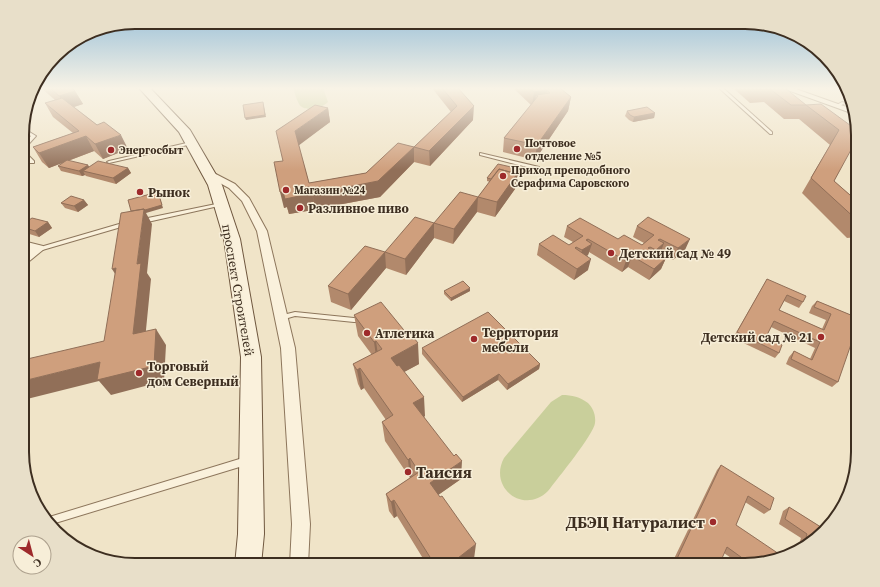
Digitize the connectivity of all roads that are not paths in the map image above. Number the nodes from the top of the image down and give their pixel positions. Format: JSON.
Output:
{"nodes":[{"id":1,"x":170,"y":115,"type":"edge"},
{"id":2,"x":751,"y":115,"type":"edge"},
{"id":3,"x":29,"y":133,"type":"edge"},
{"id":4,"x":771,"y":133,"type":"dead end"},
{"id":5,"x":29,"y":141,"type":"edge"},
{"id":6,"x":191,"y":143,"type":"junction"},
{"id":7,"x":482,"y":154,"type":"dead end"},
{"id":8,"x":29,"y":159,"type":"edge"},
{"id":9,"x":32,"y":162,"type":"edge"},
{"id":10,"x":109,"y":162,"type":"edge"},
{"id":11,"x":537,"y":168,"type":"dead end"},
{"id":12,"x":208,"y":173,"type":"junction"},
{"id":13,"x":221,"y":204,"type":"junction"},
{"id":14,"x":29,"y":246,"type":"edge"},
{"id":15,"x":39,"y":249,"type":"junction"},
{"id":16,"x":29,"y":256,"type":"edge"},
{"id":17,"x":282,"y":318,"type":"junction"},
{"id":18,"x":354,"y":320,"type":"dead end"},
{"id":19,"x":251,"y":460,"type":"junction"},
{"id":20,"x":53,"y":520,"type":"edge"},
{"id":21,"x":249,"y":558,"type":"edge"},
{"id":22,"x":299,"y":558,"type":"edge"}],
"edges":[{"from":1,"to":6,"type":"street","name":"проспект Строителей"},
{"from":2,"to":4,"type":"lane"},
{"from":3,"to":5,"type":"lane"},
{"from":6,"to":10,"type":"lane"},
{"from":6,"to":12,"type":"street","name":"проспект Строителей"},
{"from":7,"to":11,"type":"lane"},
{"from":8,"to":9,"type":"lane"},
{"from":12,"to":13,"type":"street","name":"проспект Строителей"},
{"from":12,"to":17,"type":"street"},
{"from":13,"to":15,"type":"lane"},
{"from":13,"to":19,"type":"street","name":"проспект Строителей"},
{"from":14,"to":15,"type":"street"},
{"from":15,"to":16,"type":"street"},
{"from":17,"to":18,"type":"lane"},
{"from":17,"to":22,"type":"street"},
{"from":19,"to":20,"type":"lane"},
{"from":19,"to":21,"type":"street","name":"проспект Строителей"}]}
